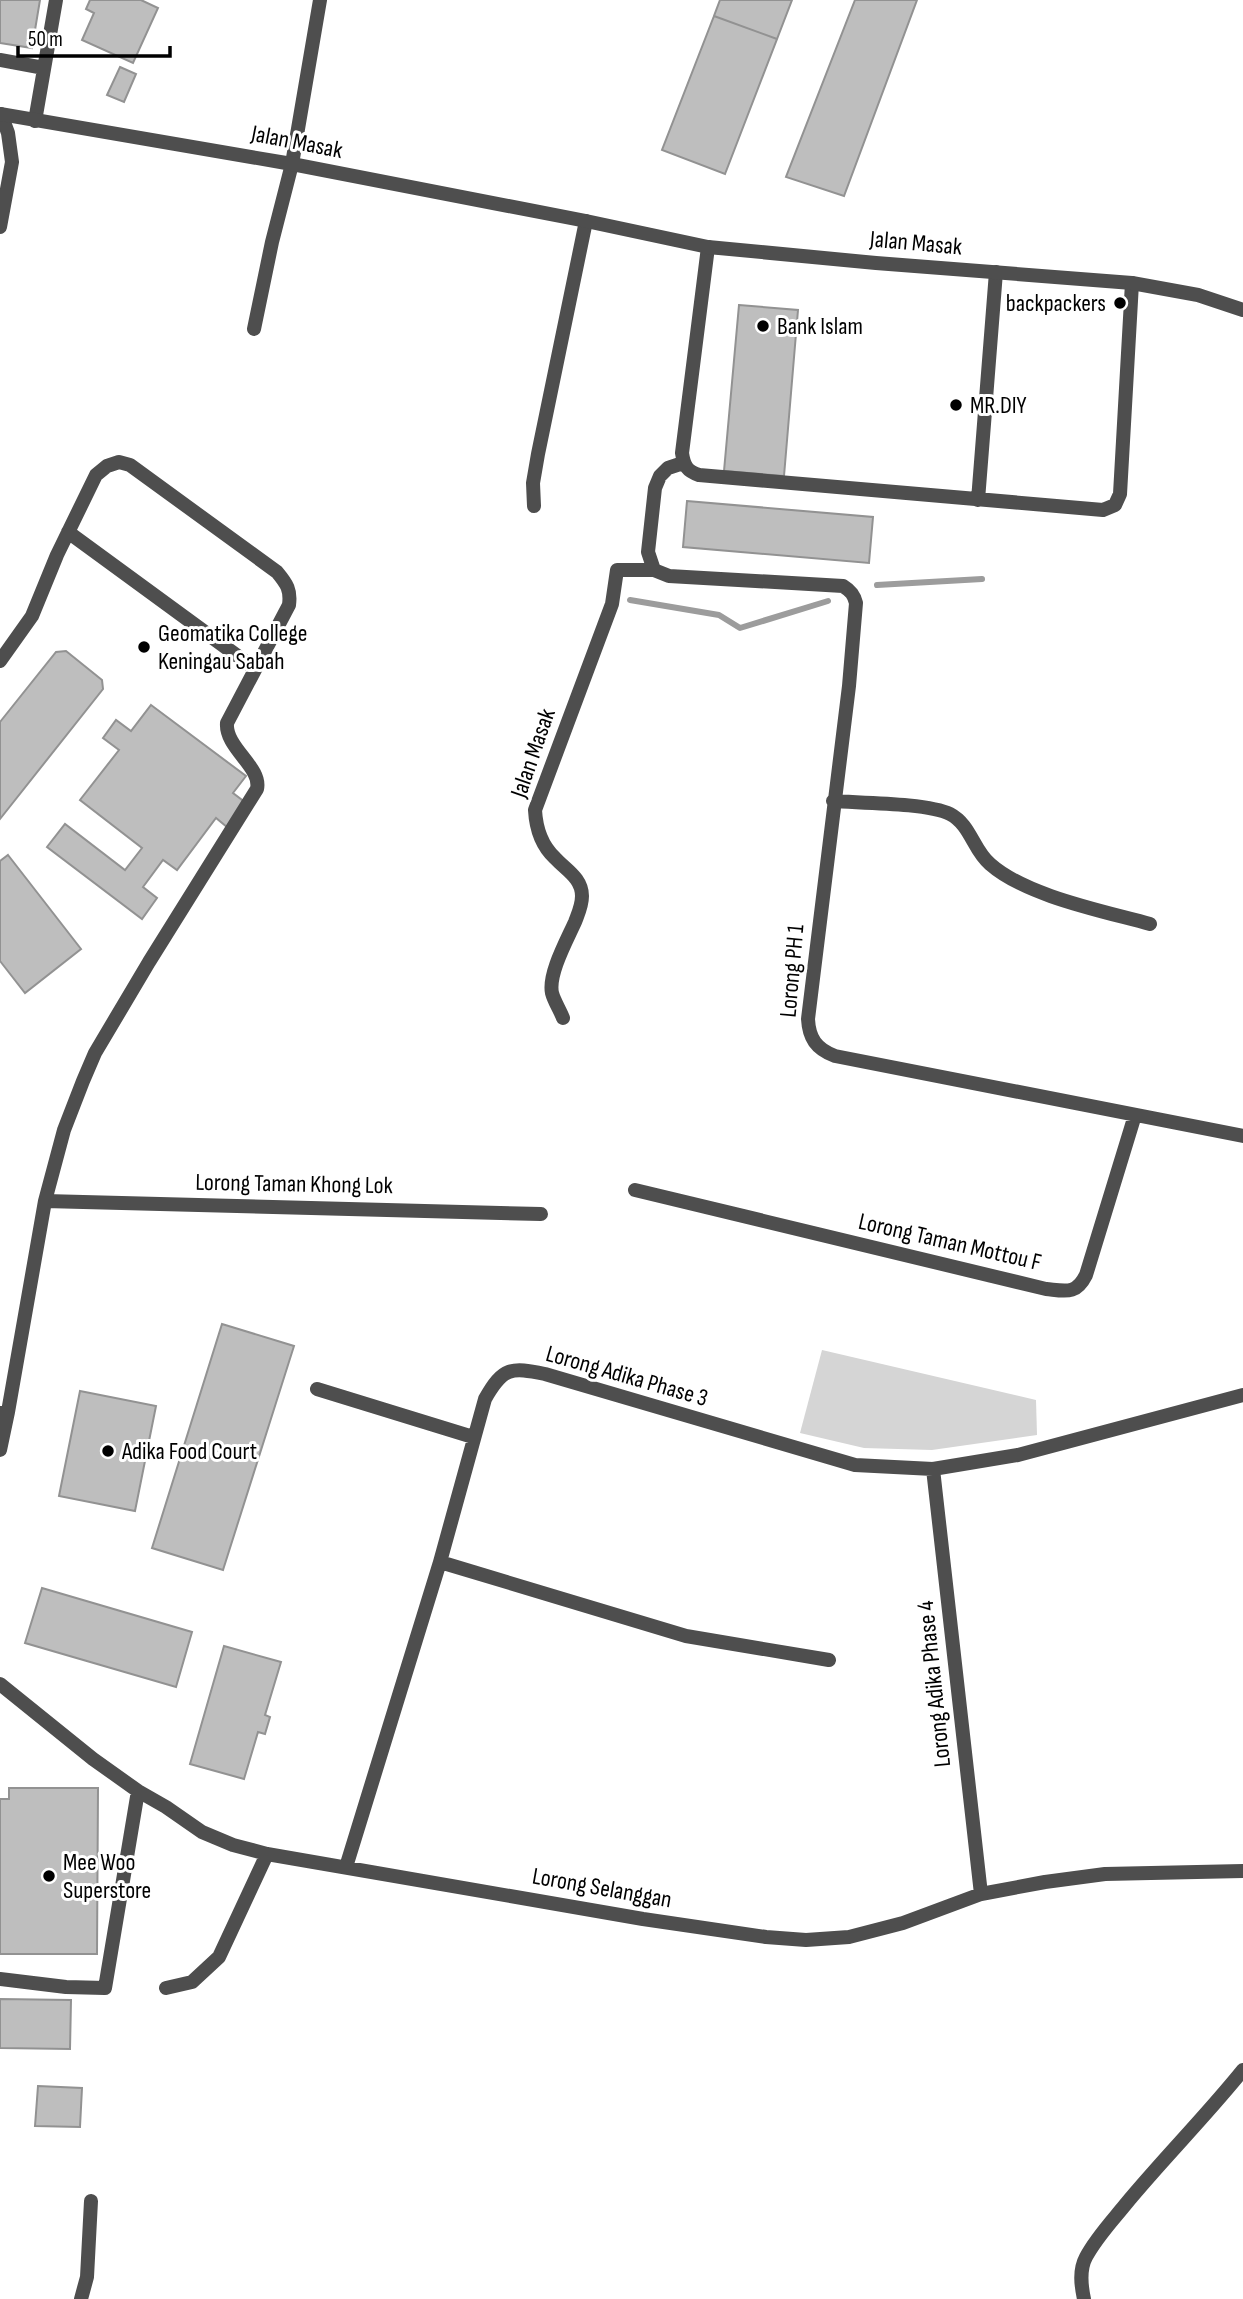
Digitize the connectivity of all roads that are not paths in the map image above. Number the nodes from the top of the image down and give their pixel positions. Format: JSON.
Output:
{"nodes":[{"id":1,"x":56,"y":0,"type":"edge"},
{"id":2,"x":320,"y":0,"type":"edge"},
{"id":3,"x":0,"y":60,"type":"edge"},
{"id":4,"x":44,"y":68,"type":"junction"},
{"id":5,"x":0,"y":114,"type":"edge"},
{"id":6,"x":35,"y":121,"type":"junction"},
{"id":7,"x":292,"y":164,"type":"junction"},
{"id":8,"x":586,"y":221,"type":"junction"},
{"id":9,"x":0,"y":228,"type":"edge"},
{"id":10,"x":709,"y":247,"type":"junction"},
{"id":11,"x":996,"y":272,"type":"junction"},
{"id":12,"x":1132,"y":283,"type":"junction"},
{"id":13,"x":1243,"y":310,"type":"edge"},
{"id":14,"x":254,"y":329,"type":"dead end"},
{"id":15,"x":683,"y":463,"type":"junction"},
{"id":16,"x":978,"y":500,"type":"junction"},
{"id":17,"x":534,"y":506,"type":"dead end"},
{"id":18,"x":68,"y":532,"type":"junction"},
{"id":19,"x":654,"y":570,"type":"junction"},
{"id":20,"x":0,"y":661,"type":"edge"},
{"id":21,"x":254,"y":668,"type":"junction"},
{"id":22,"x":833,"y":801,"type":"junction"},
{"id":23,"x":1150,"y":924,"type":"dead end"},
{"id":24,"x":564,"y":1018,"type":"dead end"},
{"id":25,"x":1135,"y":1115,"type":"junction"},
{"id":26,"x":1243,"y":1136,"type":"edge"},
{"id":27,"x":635,"y":1190,"type":"dead end"},
{"id":28,"x":45,"y":1201,"type":"junction"},
{"id":29,"x":541,"y":1213,"type":"dead end"},
{"id":30,"x":317,"y":1389,"type":"dead end"},
{"id":31,"x":1243,"y":1395,"type":"edge"},
{"id":32,"x":4,"y":1412,"type":"edge"},
{"id":33,"x":474,"y":1437,"type":"junction"},
{"id":34,"x":0,"y":1450,"type":"edge"},
{"id":35,"x":933,"y":1469,"type":"junction"},
{"id":36,"x":440,"y":1562,"type":"junction"},
{"id":37,"x":829,"y":1660,"type":"dead end"},
{"id":38,"x":0,"y":1684,"type":"edge"},
{"id":39,"x":138,"y":1791,"type":"junction"},
{"id":40,"x":267,"y":1854,"type":"junction"},
{"id":41,"x":346,"y":1867,"type":"junction"},
{"id":42,"x":1243,"y":1871,"type":"edge"},
{"id":43,"x":981,"y":1894,"type":"junction"},
{"id":44,"x":0,"y":1979,"type":"edge"},
{"id":45,"x":166,"y":1988,"type":"dead end"},
{"id":46,"x":1243,"y":2070,"type":"edge"},
{"id":47,"x":91,"y":2200,"type":"dead end"},
{"id":48,"x":81,"y":2299,"type":"edge"},
{"id":49,"x":1084,"y":2299,"type":"edge"}],
"edges":[{"from":1,"to":4,"type":"street"},
{"from":2,"to":7,"type":"street"},
{"from":3,"to":4,"type":"street"},
{"from":4,"to":6,"type":"street"},
{"from":5,"to":6,"type":"street","name":"Jalan Masak"},
{"from":5,"to":9,"type":"street"},
{"from":6,"to":7,"type":"street","name":"Jalan Masak"},
{"from":7,"to":8,"type":"street","name":"Jalan Masak"},
{"from":7,"to":14,"type":"street"},
{"from":8,"to":10,"type":"street","name":"Jalan Masak"},
{"from":8,"to":17,"type":"street"},
{"from":10,"to":11,"type":"street","name":"Jalan Masak"},
{"from":10,"to":15,"type":"street"},
{"from":11,"to":12,"type":"street","name":"Jalan Masak"},
{"from":11,"to":16,"type":"street"},
{"from":12,"to":13,"type":"street","name":"Jalan Masak"},
{"from":12,"to":16,"type":"street"},
{"from":15,"to":16,"type":"street"},
{"from":15,"to":19,"type":"street"},
{"from":18,"to":20,"type":"street"},
{"from":18,"to":21,"type":"street"},
{"from":18,"to":21,"type":"street"},
{"from":19,"to":22,"type":"street","name":"Lorong PH 1"},
{"from":19,"to":24,"type":"street","name":"Jalan Masak"},
{"from":21,"to":28,"type":"street"},
{"from":22,"to":23,"type":"street"},
{"from":22,"to":25,"type":"street","name":"Lorong PH 1"},
{"from":25,"to":26,"type":"street","name":"Lorong PH 1"},
{"from":25,"to":27,"type":"street","name":"Lorong Taman Mottou F"},
{"from":28,"to":29,"type":"street","name":"Lorong Taman Khong Lok"},
{"from":28,"to":32,"type":"street"},
{"from":30,"to":33,"type":"street"},
{"from":31,"to":35,"type":"street","name":"Lorong Adika Phase 3"},
{"from":32,"to":34,"type":"street"},
{"from":33,"to":35,"type":"street","name":"Lorong Adika Phase 3"},
{"from":33,"to":36,"type":"street","name":"Lorong Adika Phase 3"},
{"from":35,"to":43,"type":"street","name":"Lorong Adika Phase 4"},
{"from":36,"to":37,"type":"street"},
{"from":36,"to":41,"type":"street","name":"Lorong Adika Phase 3"},
{"from":38,"to":39,"type":"street","name":"Lorong Selanggan"},
{"from":39,"to":40,"type":"street","name":"Lorong Selanggan"},
{"from":39,"to":44,"type":"street"},
{"from":40,"to":41,"type":"street","name":"Lorong Selanggan"},
{"from":40,"to":45,"type":"street"},
{"from":41,"to":43,"type":"street","name":"Lorong Selanggan"},
{"from":42,"to":43,"type":"street","name":"Lorong Selanggan"},
{"from":46,"to":49,"type":"street"},
{"from":47,"to":48,"type":"street"}]}
